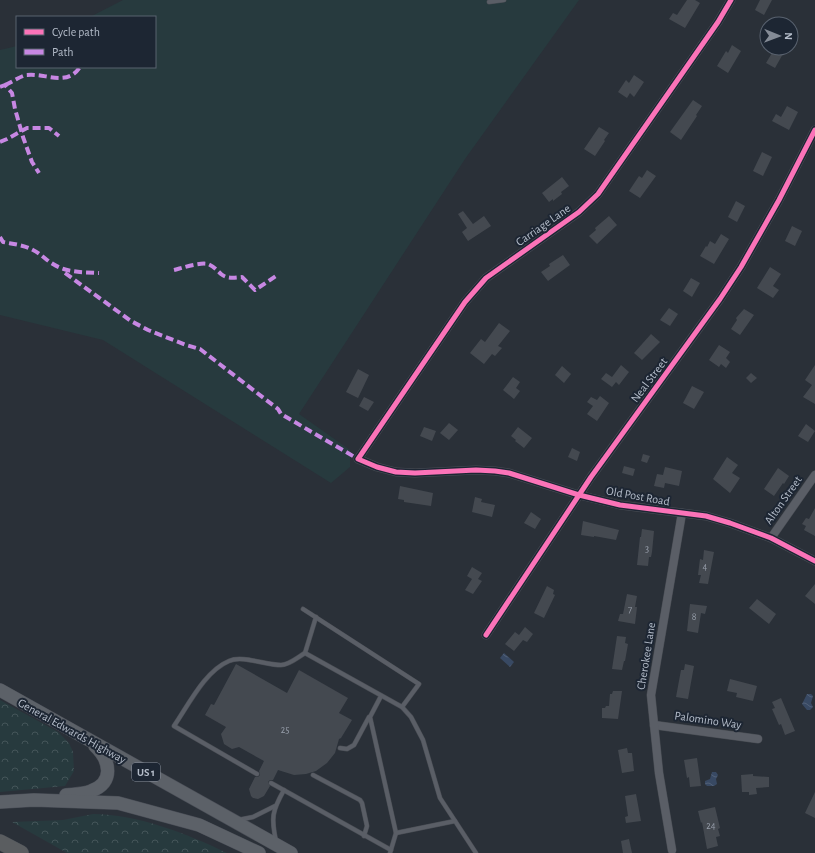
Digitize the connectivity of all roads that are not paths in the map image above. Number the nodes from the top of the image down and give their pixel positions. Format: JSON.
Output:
{"nodes":[{"id":1,"x":504,"y":0,"type":"edge"},
{"id":2,"x":731,"y":0,"type":"edge"},
{"id":3,"x":489,"y":2,"type":"dead end"},
{"id":4,"x":815,"y":130,"type":"edge"},
{"id":5,"x":358,"y":459,"type":"joint"},
{"id":6,"x":815,"y":475,"type":"edge"},
{"id":7,"x":578,"y":495,"type":"junction"},
{"id":8,"x":682,"y":513,"type":"junction"},
{"id":9,"x":771,"y":538,"type":"junction"},
{"id":10,"x":815,"y":561,"type":"edge"},
{"id":11,"x":303,"y":609,"type":"dead end"},
{"id":12,"x":316,"y":617,"type":"junction"},
{"id":13,"x":486,"y":635,"type":"dead end"},
{"id":14,"x":305,"y":653,"type":"junction"},
{"id":15,"x":0,"y":690,"type":"edge"},
{"id":16,"x":381,"y":696,"type":"junction"},
{"id":17,"x":402,"y":707,"type":"junction"},
{"id":18,"x":370,"y":717,"type":"junction"},
{"id":19,"x":654,"y":725,"type":"junction"},
{"id":20,"x":88,"y":739,"type":"junction"},
{"id":21,"x":758,"y":739,"type":"dead end"},
{"id":22,"x":340,"y":748,"type":"dead end"},
{"id":23,"x":257,"y":774,"type":"dead end"},
{"id":24,"x":313,"y":775,"type":"dead end"},
{"id":25,"x":271,"y":783,"type":"dead end"},
{"id":26,"x":284,"y":790,"type":"junction"},
{"id":27,"x":34,"y":800,"type":"junction"},
{"id":28,"x":1,"y":802,"type":"edge"},
{"id":29,"x":275,"y":806,"type":"junction"},
{"id":30,"x":232,"y":821,"type":"junction"},
{"id":31,"x":455,"y":821,"type":"junction"},
{"id":32,"x":396,"y":833,"type":"junction"},
{"id":33,"x":364,"y":836,"type":"junction"},
{"id":34,"x":0,"y":842,"type":"edge"},
{"id":35,"x":277,"y":845,"type":"junction"},
{"id":36,"x":672,"y":850,"type":"dead end"},
{"id":37,"x":390,"y":852,"type":"edge"},
{"id":38,"x":20,"y":853,"type":"edge"},
{"id":39,"x":259,"y":853,"type":"edge"},
{"id":40,"x":292,"y":853,"type":"edge"},
{"id":41,"x":476,"y":853,"type":"edge"}],
"edges":[{"from":1,"to":3,"type":"lane"},
{"from":2,"to":5,"type":"street","name":"Carriage Lane"},
{"from":4,"to":7,"type":"street","name":"Neal Street"},
{"from":5,"to":7,"type":"street","name":"Old Post Road"},
{"from":6,"to":9,"type":"street","name":"Alton Street"},
{"from":7,"to":8,"type":"street","name":"Old Post Road"},
{"from":7,"to":13,"type":"street","name":"Neal Street"},
{"from":8,"to":9,"type":"street","name":"Old Post Road"},
{"from":8,"to":19,"type":"street","name":"Cherokee Lane"},
{"from":9,"to":10,"type":"street","name":"Old Post Road"},
{"from":11,"to":12,"type":"lane"},
{"from":12,"to":14,"type":"lane"},
{"from":12,"to":17,"type":"lane"},
{"from":14,"to":16,"type":"lane"},
{"from":14,"to":23,"type":"lane"},
{"from":15,"to":20,"type":"main road","name":"General Edwards Highway","number":"US 1"},
{"from":16,"to":17,"type":"lane"},
{"from":16,"to":18,"type":"lane"},
{"from":17,"to":31,"type":"lane"},
{"from":18,"to":22,"type":"lane"},
{"from":18,"to":32,"type":"lane"},
{"from":19,"to":21,"type":"street","name":"Palomino Way"},
{"from":19,"to":36,"type":"street","name":"Cherokee Lane"},
{"from":20,"to":27,"type":"main road"},
{"from":20,"to":30,"type":"main road","name":"General Edwards Highway","number":"US 1"},
{"from":24,"to":33,"type":"lane"},
{"from":25,"to":26,"type":"lane"},
{"from":26,"to":29,"type":"lane"},
{"from":26,"to":33,"type":"lane"},
{"from":27,"to":28,"type":"main road"},
{"from":27,"to":39,"type":"main road"},
{"from":29,"to":30,"type":"lane"},
{"from":29,"to":35,"type":"lane"},
{"from":30,"to":35,"type":"main road","name":"General Edwards Highway","number":"US 1"},
{"from":31,"to":32,"type":"lane"},
{"from":31,"to":41,"type":"lane"},
{"from":32,"to":37,"type":"lane"},
{"from":33,"to":37,"type":"lane"},
{"from":34,"to":38,"type":"highway"},
{"from":35,"to":40,"type":"main road","name":"General Edwards Highway","number":"US 1"}]}
